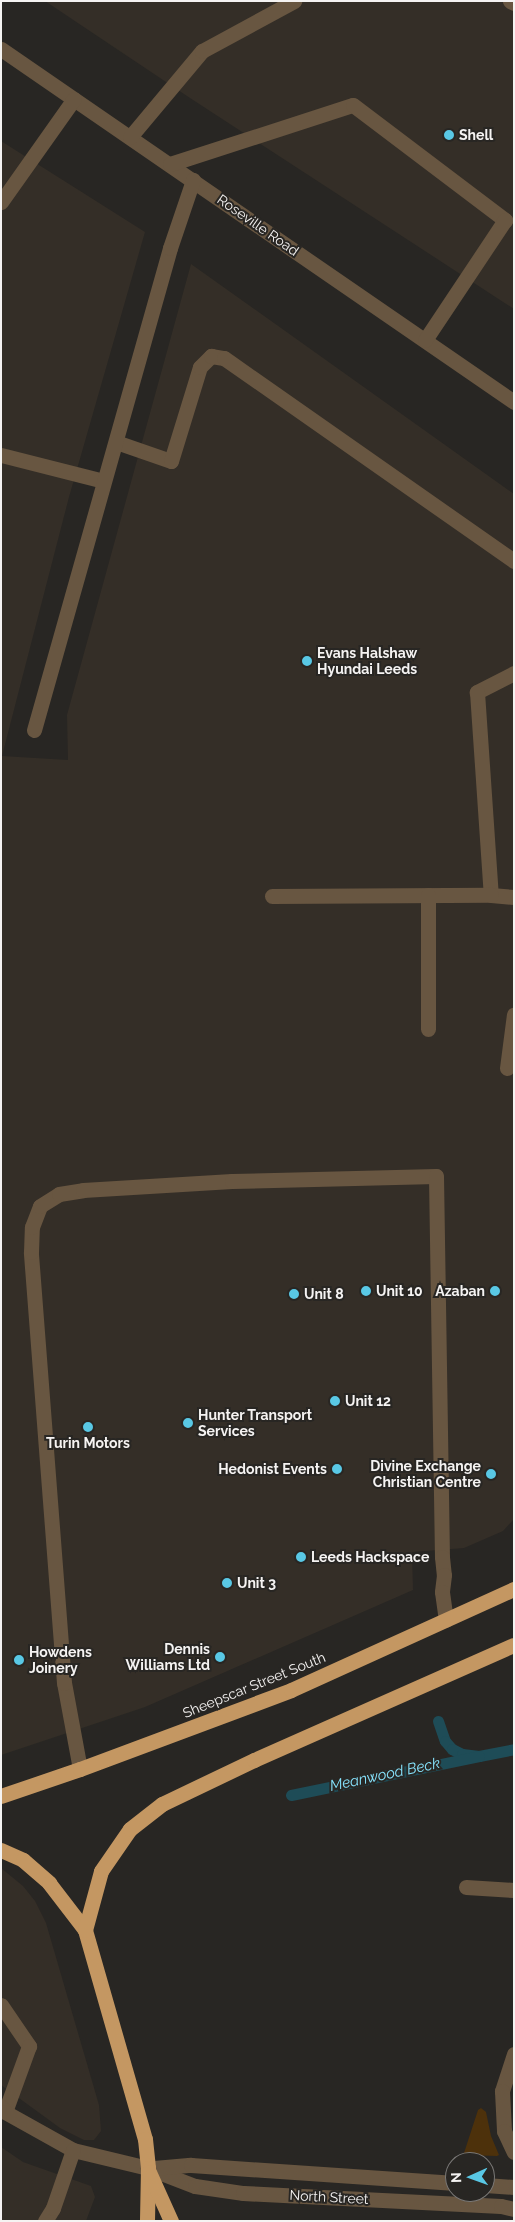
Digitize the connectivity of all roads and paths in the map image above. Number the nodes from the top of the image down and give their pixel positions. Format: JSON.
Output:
{"nodes":[{"id":1,"x":294,"y":1,"type":"edge"},
{"id":2,"x":510,"y":1,"type":"edge"},
{"id":3,"x":514,"y":3,"type":"edge"},
{"id":4,"x":1,"y":49,"type":"edge"},
{"id":5,"x":74,"y":99,"type":"junction"},
{"id":6,"x":130,"y":137,"type":"junction"},
{"id":7,"x":170,"y":164,"type":"junction"},
{"id":8,"x":193,"y":180,"type":"junction"},
{"id":9,"x":1,"y":202,"type":"edge"},
{"id":10,"x":425,"y":340,"type":"junction"},
{"id":11,"x":514,"y":402,"type":"edge"},
{"id":12,"x":116,"y":442,"type":"junction"},
{"id":13,"x":1,"y":455,"type":"edge"},
{"id":14,"x":104,"y":481,"type":"junction"},
{"id":15,"x":514,"y":561,"type":"edge"},
{"id":16,"x":514,"y":672,"type":"edge"},
{"id":17,"x":34,"y":730,"type":"dead end"},
{"id":18,"x":491,"y":895,"type":"junction"},
{"id":19,"x":272,"y":896,"type":"dead end"},
{"id":20,"x":428,"y":896,"type":"junction"},
{"id":21,"x":514,"y":897,"type":"edge"},
{"id":22,"x":514,"y":1014,"type":"edge"},
{"id":23,"x":428,"y":1029,"type":"dead end"},
{"id":24,"x":507,"y":1068,"type":"dead end"},
{"id":25,"x":514,"y":1590,"type":"edge"},
{"id":26,"x":446,"y":1620,"type":"junction"},
{"id":27,"x":514,"y":1645,"type":"edge"},
{"id":28,"x":80,"y":1770,"type":"junction"},
{"id":29,"x":1,"y":1796,"type":"edge"},
{"id":30,"x":1,"y":1850,"type":"edge"},
{"id":31,"x":466,"y":1887,"type":"dead end"},
{"id":32,"x":514,"y":1890,"type":"edge"},
{"id":33,"x":85,"y":1930,"type":"junction"},
{"id":34,"x":1,"y":2005,"type":"edge"},
{"id":35,"x":514,"y":2054,"type":"edge"},
{"id":36,"x":3,"y":2110,"type":"edge"},
{"id":37,"x":73,"y":2150,"type":"junction"},
{"id":38,"x":514,"y":2152,"type":"edge"},
{"id":39,"x":148,"y":2168,"type":"junction"},
{"id":40,"x":445,"y":2182,"type":"edge"},
{"id":41,"x":495,"y":2186,"type":"edge"},
{"id":42,"x":514,"y":2188,"type":"edge"},
{"id":43,"x":514,"y":2209,"type":"edge"},
{"id":44,"x":45,"y":2221,"type":"edge"},
{"id":45,"x":147,"y":2221,"type":"edge"},
{"id":46,"x":171,"y":2221,"type":"edge"}],
"edges":[{"from":1,"to":6,"type":"street"},
{"from":2,"to":3,"type":"street"},
{"from":4,"to":5,"type":"street","name":"Roseville Road"},
{"from":5,"to":6,"type":"street","name":"Roseville Road"},
{"from":5,"to":9,"type":"street"},
{"from":6,"to":7,"type":"street","name":"Roseville Road"},
{"from":7,"to":8,"type":"street","name":"Roseville Road"},
{"from":7,"to":10,"type":"street"},
{"from":8,"to":10,"type":"street","name":"Roseville Road"},
{"from":8,"to":12,"type":"street"},
{"from":10,"to":11,"type":"street","name":"Roseville Road"},
{"from":12,"to":14,"type":"street"},
{"from":12,"to":15,"type":"street"},
{"from":13,"to":14,"type":"street"},
{"from":14,"to":17,"type":"street"},
{"from":16,"to":18,"type":"street"},
{"from":18,"to":20,"type":"street"},
{"from":18,"to":21,"type":"street"},
{"from":19,"to":20,"type":"street"},
{"from":20,"to":23,"type":"street"},
{"from":22,"to":24,"type":"street"},
{"from":25,"to":26,"type":"highway","name":"Sheepscar Street South"},
{"from":26,"to":28,"type":"highway","name":"Sheepscar Street South"},
{"from":26,"to":28,"type":"street"},
{"from":27,"to":33,"type":"highway"},
{"from":28,"to":29,"type":"highway","name":"Sheepscar Street South"},
{"from":30,"to":33,"type":"highway"},
{"from":31,"to":32,"type":"street"},
{"from":33,"to":39,"type":"highway"},
{"from":34,"to":36,"type":"street"},
{"from":35,"to":38,"type":"street"},
{"from":36,"to":37,"type":"street","name":"North Street"},
{"from":37,"to":39,"type":"street","name":"North Street"},
{"from":37,"to":44,"type":"street"},
{"from":39,"to":40,"type":"street","name":"North Street"},
{"from":39,"to":43,"type":"street","name":"North Street"},
{"from":39,"to":45,"type":"highway"},
{"from":39,"to":46,"type":"highway"},
{"from":41,"to":42,"type":"street"}]}
